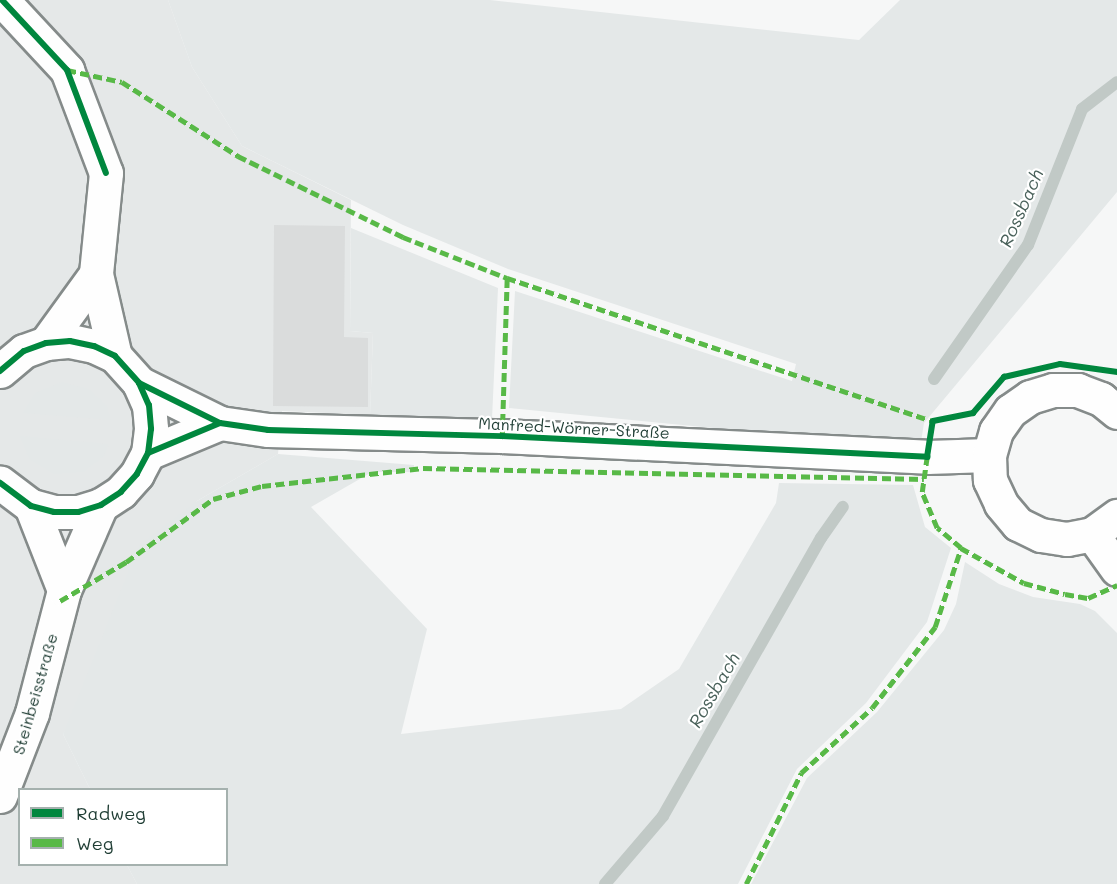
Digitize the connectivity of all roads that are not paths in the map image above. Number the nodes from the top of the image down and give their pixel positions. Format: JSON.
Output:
{"nodes":[{"id":1,"x":14,"y":5,"type":"edge"},
{"id":2,"x":96,"y":274,"type":"junction"},
{"id":3,"x":46,"y":343,"type":"junction"},
{"id":4,"x":115,"y":356,"type":"junction"},
{"id":5,"x":0,"y":371,"type":"edge"},
{"id":6,"x":140,"y":383,"type":"junction"},
{"id":7,"x":1117,"y":412,"type":"edge"},
{"id":8,"x":220,"y":423,"type":"junction"},
{"id":9,"x":148,"y":453,"type":"junction"},
{"id":10,"x":989,"y":455,"type":"junction"},
{"id":11,"x":0,"y":483,"type":"edge"},
{"id":12,"x":101,"y":505,"type":"junction"},
{"id":13,"x":31,"y":506,"type":"junction"},
{"id":14,"x":1104,"y":525,"type":"edge"},
{"id":15,"x":1117,"y":569,"type":"edge"},
{"id":16,"x":64,"y":590,"type":"junction"},
{"id":17,"x":0,"y":796,"type":"edge"}],
"edges":[{"from":1,"to":2,"type":"street"},
{"from":2,"to":3,"type":"street"},
{"from":2,"to":4,"type":"street"},
{"from":3,"to":4,"type":"street","name":"Manfred-Wörner-Straße"},
{"from":3,"to":5,"type":"street","name":"Manfred-Wörner-Straße"},
{"from":4,"to":6,"type":"street","name":"Manfred-Wörner-Straße"},
{"from":6,"to":8,"type":"street","name":"Manfred-Wörner-Straße"},
{"from":6,"to":9,"type":"street","name":"Manfred-Wörner-Straße"},
{"from":7,"to":10,"type":"street"},
{"from":8,"to":9,"type":"street"},
{"from":8,"to":10,"type":"street","name":"Manfred-Wörner-Straße"},
{"from":9,"to":12,"type":"street","name":"Manfred-Wörner-Straße"},
{"from":10,"to":14,"type":"street"},
{"from":11,"to":13,"type":"street","name":"Manfred-Wörner-Straße"},
{"from":12,"to":13,"type":"street","name":"Manfred-Wörner-Straße"},
{"from":12,"to":16,"type":"street","name":"Steinbeisstraße"},
{"from":13,"to":16,"type":"street"},
{"from":14,"to":15,"type":"street"},
{"from":16,"to":17,"type":"street","name":"Steinbeisstraße"}]}
